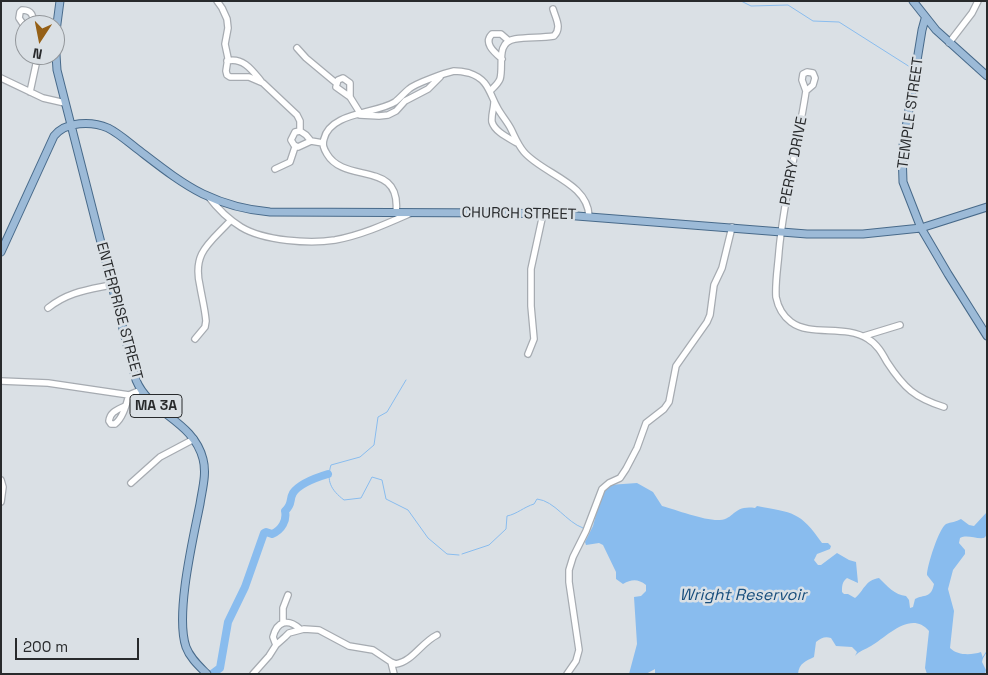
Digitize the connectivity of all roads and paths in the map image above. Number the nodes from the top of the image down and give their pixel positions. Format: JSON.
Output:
{"nodes":[{"id":1,"x":60,"y":1,"type":"edge"},
{"id":2,"x":217,"y":1,"type":"edge"},
{"id":3,"x":913,"y":1,"type":"edge"},
{"id":4,"x":978,"y":1,"type":"edge"},
{"id":5,"x":553,"y":9,"type":"dead end"},
{"id":6,"x":20,"y":15,"type":"edge"},
{"id":7,"x":32,"y":15,"type":"edge"},
{"id":8,"x":926,"y":19,"type":"junction"},
{"id":9,"x":509,"y":41,"type":"junction"},
{"id":10,"x":949,"y":43,"type":"junction"},
{"id":11,"x":297,"y":48,"type":"dead end"},
{"id":12,"x":502,"y":59,"type":"junction"},
{"id":13,"x":228,"y":61,"type":"junction"},
{"id":14,"x":36,"y":65,"type":"edge"},
{"id":15,"x":441,"y":76,"type":"junction"},
{"id":16,"x":987,"y":76,"type":"edge"},
{"id":17,"x":1,"y":78,"type":"edge"},
{"id":18,"x":263,"y":83,"type":"junction"},
{"id":19,"x":336,"y":83,"type":"junction"},
{"id":20,"x":490,"y":91,"type":"junction"},
{"id":21,"x":806,"y":91,"type":"dead end"},
{"id":22,"x":30,"y":92,"type":"junction"},
{"id":23,"x":350,"y":97,"type":"junction"},
{"id":24,"x":494,"y":101,"type":"junction"},
{"id":25,"x":65,"y":103,"type":"junction"},
{"id":26,"x":358,"y":114,"type":"junction"},
{"id":27,"x":71,"y":126,"type":"junction"},
{"id":28,"x":300,"y":131,"type":"junction"},
{"id":29,"x":311,"y":141,"type":"junction"},
{"id":30,"x":323,"y":143,"type":"junction"},
{"id":31,"x":517,"y":143,"type":"junction"},
{"id":32,"x":295,"y":146,"type":"junction"},
{"id":33,"x":275,"y":169,"type":"dead end"},
{"id":34,"x":207,"y":196,"type":"junction"},
{"id":35,"x":987,"y":207,"type":"edge"},
{"id":36,"x":396,"y":213,"type":"junction"},
{"id":37,"x":411,"y":213,"type":"junction"},
{"id":38,"x":543,"y":214,"type":"junction"},
{"id":39,"x":589,"y":216,"type":"junction"},
{"id":40,"x":231,"y":220,"type":"junction"},
{"id":41,"x":732,"y":227,"type":"junction"},
{"id":42,"x":921,"y":228,"type":"junction"},
{"id":43,"x":781,"y":232,"type":"junction"},
{"id":44,"x":1,"y":252,"type":"edge"},
{"id":45,"x":111,"y":285,"type":"junction"},
{"id":46,"x":48,"y":308,"type":"dead end"},
{"id":47,"x":900,"y":325,"type":"dead end"},
{"id":48,"x":864,"y":336,"type":"junction"},
{"id":49,"x":987,"y":336,"type":"edge"},
{"id":50,"x":195,"y":339,"type":"dead end"},
{"id":51,"x":528,"y":354,"type":"dead end"},
{"id":52,"x":1,"y":381,"type":"edge"},
{"id":53,"x":140,"y":390,"type":"junction"},
{"id":54,"x":129,"y":395,"type":"junction"},
{"id":55,"x":125,"y":406,"type":"dead end"},
{"id":56,"x":944,"y":407,"type":"dead end"},
{"id":57,"x":194,"y":440,"type":"junction"},
{"id":58,"x":1,"y":480,"type":"edge"},
{"id":59,"x":131,"y":483,"type":"dead end"},
{"id":60,"x":1,"y":502,"type":"edge"},
{"id":61,"x":288,"y":595,"type":"dead end"},
{"id":62,"x":283,"y":622,"type":"junction"},
{"id":63,"x":300,"y":629,"type":"junction"},
{"id":64,"x":437,"y":635,"type":"dead end"},
{"id":65,"x":276,"y":645,"type":"junction"},
{"id":66,"x":391,"y":662,"type":"junction"},
{"id":67,"x":207,"y":674,"type":"edge"},
{"id":68,"x":253,"y":674,"type":"edge"},
{"id":69,"x":394,"y":674,"type":"edge"},
{"id":70,"x":566,"y":674,"type":"edge"}],
"edges":[{"from":1,"to":25,"type":"main road","number":"MA 3A"},
{"from":2,"to":13,"type":"street"},
{"from":3,"to":8,"type":"main road"},
{"from":4,"to":10,"type":"street"},
{"from":5,"to":9,"type":"street"},
{"from":6,"to":7,"type":"street"},
{"from":8,"to":10,"type":"main road"},
{"from":8,"to":42,"type":"main road","name":"TEMPLE STREET"},
{"from":9,"to":12,"type":"street"},
{"from":9,"to":12,"type":"street"},
{"from":10,"to":16,"type":"main road"},
{"from":11,"to":19,"type":"street"},
{"from":12,"to":20,"type":"street"},
{"from":13,"to":18,"type":"street"},
{"from":13,"to":18,"type":"street"},
{"from":14,"to":22,"type":"street"},
{"from":15,"to":20,"type":"street"},
{"from":15,"to":26,"type":"street"},
{"from":15,"to":26,"type":"street"},
{"from":17,"to":22,"type":"street"},
{"from":18,"to":28,"type":"street"},
{"from":19,"to":23,"type":"street"},
{"from":19,"to":23,"type":"street"},
{"from":20,"to":24,"type":"street"},
{"from":21,"to":43,"type":"street","name":"PERRY DRIVE"},
{"from":22,"to":25,"type":"street"},
{"from":23,"to":26,"type":"street"},
{"from":24,"to":31,"type":"street"},
{"from":24,"to":31,"type":"street"},
{"from":25,"to":27,"type":"main road","number":"MA 3A"},
{"from":26,"to":30,"type":"street"},
{"from":27,"to":34,"type":"main road","name":"CHURCH STREET"},
{"from":27,"to":44,"type":"main road"},
{"from":27,"to":45,"type":"main road","name":"ENTERPRISE STREET","number":"MA 3A"},
{"from":28,"to":29,"type":"street"},
{"from":28,"to":32,"type":"street"},
{"from":29,"to":30,"type":"street"},
{"from":29,"to":32,"type":"street"},
{"from":30,"to":36,"type":"street"},
{"from":31,"to":39,"type":"street"},
{"from":32,"to":33,"type":"street"},
{"from":34,"to":36,"type":"main road","name":"CHURCH STREET"},
{"from":34,"to":40,"type":"street"},
{"from":35,"to":42,"type":"main road","name":"CHURCH STREET"},
{"from":36,"to":37,"type":"main road","name":"CHURCH STREET"},
{"from":37,"to":38,"type":"main road","name":"CHURCH STREET"},
{"from":37,"to":40,"type":"street"},
{"from":38,"to":39,"type":"main road","name":"CHURCH STREET"},
{"from":38,"to":51,"type":"street"},
{"from":39,"to":41,"type":"main road","name":"CHURCH STREET"},
{"from":40,"to":50,"type":"street"},
{"from":41,"to":43,"type":"main road","name":"CHURCH STREET"},
{"from":41,"to":70,"type":"street"},
{"from":42,"to":43,"type":"main road","name":"CHURCH STREET"},
{"from":42,"to":49,"type":"main road","name":"TEMPLE STREET"},
{"from":43,"to":48,"type":"street","name":"PERRY DRIVE"},
{"from":45,"to":46,"type":"street"},
{"from":45,"to":53,"type":"main road","name":"ENTERPRISE STREET","number":"MA 3A"},
{"from":47,"to":48,"type":"street"},
{"from":48,"to":56,"type":"street"},
{"from":52,"to":54,"type":"street"},
{"from":53,"to":54,"type":"street"},
{"from":53,"to":57,"type":"main road","name":"ENTERPRISE STREET","number":"MA 3A"},
{"from":54,"to":55,"type":"street"},
{"from":57,"to":59,"type":"street"},
{"from":57,"to":67,"type":"main road","name":"ENTERPRISE STREET","number":"MA 3A"},
{"from":58,"to":60,"type":"street"},
{"from":61,"to":62,"type":"street"},
{"from":62,"to":63,"type":"street"},
{"from":62,"to":65,"type":"street"},
{"from":63,"to":65,"type":"street"},
{"from":63,"to":66,"type":"street"},
{"from":64,"to":66,"type":"street"},
{"from":65,"to":68,"type":"street"},
{"from":66,"to":69,"type":"street"}]}
